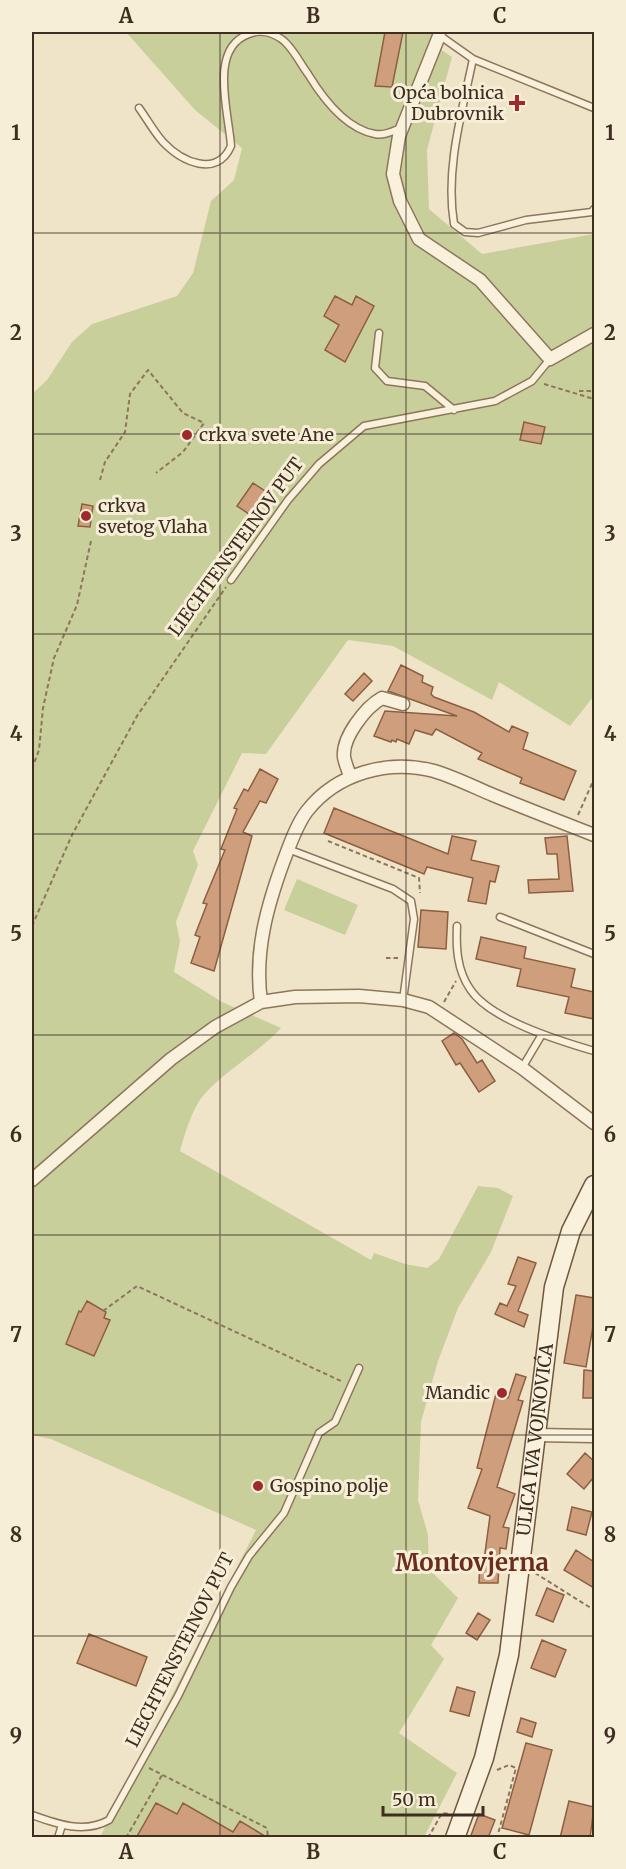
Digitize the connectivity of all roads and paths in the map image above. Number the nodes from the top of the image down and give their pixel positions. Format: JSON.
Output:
{"nodes":[{"id":1,"x":439,"y":34,"type":"edge"},
{"id":2,"x":473,"y":58,"type":"junction"},
{"id":3,"x":139,"y":108,"type":"dead end"},
{"id":4,"x":594,"y":108,"type":"edge"},
{"id":5,"x":402,"y":128,"type":"junction"},
{"id":6,"x":594,"y":208,"type":"edge"},
{"id":7,"x":379,"y":333,"type":"dead end"},
{"id":8,"x":594,"y":334,"type":"edge"},
{"id":9,"x":550,"y":358,"type":"junction"},
{"id":10,"x":532,"y":381,"type":"junction"},
{"id":11,"x":576,"y":391,"type":"junction"},
{"id":12,"x":594,"y":391,"type":"edge"},
{"id":13,"x":594,"y":399,"type":"edge"},
{"id":14,"x":454,"y":410,"type":"junction"},
{"id":15,"x":156,"y":473,"type":"dead end"},
{"id":16,"x":100,"y":480,"type":"dead end"},
{"id":17,"x":91,"y":541,"type":"dead end"},
{"id":18,"x":231,"y":580,"type":"joint"},
{"id":19,"x":403,"y":704,"type":"dead end"},
{"id":20,"x":32,"y":769,"type":"edge"},
{"id":21,"x":350,"y":776,"type":"junction"},
{"id":22,"x":594,"y":779,"type":"edge"},
{"id":23,"x":573,"y":827,"type":"junction"},
{"id":24,"x":594,"y":835,"type":"edge"},
{"id":25,"x":328,"y":841,"type":"dead end"},
{"id":26,"x":288,"y":849,"type":"junction"},
{"id":27,"x":420,"y":892,"type":"dead end"},
{"id":28,"x":500,"y":918,"type":"dead end"},
{"id":29,"x":32,"y":926,"type":"edge"},
{"id":30,"x":457,"y":926,"type":"dead end"},
{"id":31,"x":594,"y":954,"type":"edge"},
{"id":32,"x":386,"y":958,"type":"dead end"},
{"id":33,"x":409,"y":959,"type":"junction"},
{"id":34,"x":462,"y":970,"type":"junction"},
{"id":35,"x":403,"y":1000,"type":"junction"},
{"id":36,"x":261,"y":1002,"type":"junction"},
{"id":37,"x":439,"y":1013,"type":"junction"},
{"id":38,"x":541,"y":1036,"type":"junction"},
{"id":39,"x":594,"y":1051,"type":"edge"},
{"id":40,"x":522,"y":1068,"type":"junction"},
{"id":41,"x":594,"y":1123,"type":"edge"},
{"id":42,"x":32,"y":1180,"type":"edge"},
{"id":43,"x":594,"y":1185,"type":"edge"},
{"id":44,"x":103,"y":1311,"type":"dead end"},
{"id":45,"x":359,"y":1368,"type":"dead end"},
{"id":46,"x":351,"y":1385,"type":"junction"},
{"id":47,"x":535,"y":1435,"type":"junction"},
{"id":48,"x":594,"y":1436,"type":"edge"},
{"id":49,"x":520,"y":1572,"type":"junction"},
{"id":50,"x":594,"y":1610,"type":"edge"},
{"id":51,"x":141,"y":1764,"type":"junction"},
{"id":52,"x":516,"y":1768,"type":"dead end"},
{"id":53,"x":162,"y":1775,"type":"junction"},
{"id":54,"x":442,"y":1813,"type":"dead end"},
{"id":55,"x":32,"y":1815,"type":"edge"},
{"id":56,"x":62,"y":1825,"type":"junction"},
{"id":57,"x":58,"y":1838,"type":"edge"},
{"id":58,"x":126,"y":1838,"type":"edge"},
{"id":59,"x":268,"y":1838,"type":"edge"},
{"id":60,"x":429,"y":1838,"type":"edge"},
{"id":61,"x":455,"y":1838,"type":"edge"},
{"id":62,"x":497,"y":1838,"type":"edge"}],
"edges":[{"from":1,"to":2,"type":"lane"},
{"from":1,"to":5,"type":"street"},
{"from":2,"to":4,"type":"lane"},
{"from":2,"to":6,"type":"lane"},
{"from":3,"to":5,"type":"lane"},
{"from":5,"to":9,"type":"street"},
{"from":7,"to":14,"type":"lane"},
{"from":8,"to":9,"type":"street","name":"LIECHTENSTEINOV PUT"},
{"from":9,"to":10,"type":"lane","name":"LIECHTENSTEINOV PUT"},
{"from":10,"to":11,"type":"path"},
{"from":10,"to":14,"type":"lane","name":"LIECHTENSTEINOV PUT"},
{"from":11,"to":12,"type":"path"},
{"from":11,"to":13,"type":"path"},
{"from":14,"to":18,"type":"lane","name":"LIECHTENSTEINOV PUT"},
{"from":15,"to":16,"type":"path"},
{"from":17,"to":20,"type":"path"},
{"from":18,"to":29,"type":"path","name":"LIECHTENSTEINOV PUT"},
{"from":19,"to":21,"type":"street"},
{"from":21,"to":23,"type":"street"},
{"from":21,"to":26,"type":"street"},
{"from":22,"to":23,"type":"path"},
{"from":23,"to":24,"type":"street"},
{"from":25,"to":27,"type":"path"},
{"from":26,"to":33,"type":"lane"},
{"from":26,"to":36,"type":"street"},
{"from":28,"to":31,"type":"lane"},
{"from":30,"to":34,"type":"lane"},
{"from":32,"to":33,"type":"path"},
{"from":33,"to":35,"type":"lane"},
{"from":34,"to":37,"type":"path"},
{"from":34,"to":38,"type":"lane"},
{"from":35,"to":36,"type":"street"},
{"from":35,"to":37,"type":"street"},
{"from":36,"to":42,"type":"street"},
{"from":37,"to":40,"type":"street"},
{"from":38,"to":39,"type":"lane"},
{"from":38,"to":40,"type":"lane"},
{"from":40,"to":41,"type":"street"},
{"from":43,"to":47,"type":"main road","name":"ULICA IVA VOJNOVIĆA"},
{"from":44,"to":46,"type":"path"},
{"from":45,"to":46,"type":"lane","name":"LIECHTENSTEINOV PUT"},
{"from":46,"to":51,"type":"lane","name":"LIECHTENSTEINOV PUT"},
{"from":47,"to":48,"type":"street"},
{"from":47,"to":49,"type":"main road","name":"ULICA IVA VOJNOVIĆA"},
{"from":49,"to":50,"type":"path"},
{"from":49,"to":61,"type":"main road","name":"ULICA IVA VOJNOVIĆA"},
{"from":51,"to":53,"type":"path"},
{"from":51,"to":56,"type":"lane","name":"LIECHTENSTEINOV PUT"},
{"from":52,"to":62,"type":"path"},
{"from":53,"to":58,"type":"path"},
{"from":53,"to":59,"type":"path"},
{"from":54,"to":60,"type":"path"},
{"from":55,"to":56,"type":"lane","name":"LIECHTENSTEINOV PUT"},
{"from":56,"to":57,"type":"lane"}]}
